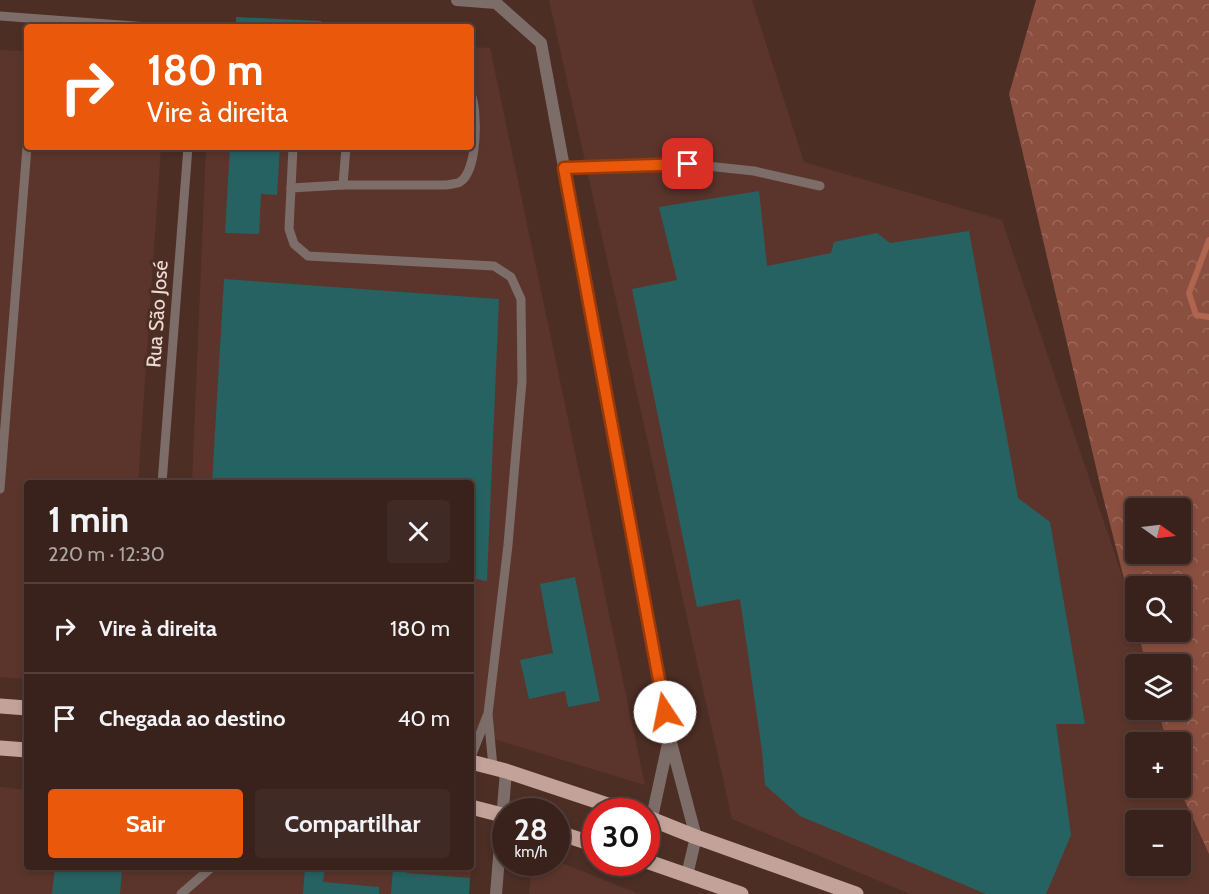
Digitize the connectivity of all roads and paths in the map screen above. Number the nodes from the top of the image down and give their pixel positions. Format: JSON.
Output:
{"nodes":[{"id":1,"x":457,"y":0,"type":"edge"},
{"id":2,"x":0,"y":16,"type":"edge"},
{"id":3,"x":37,"y":23,"type":"edge"},
{"id":4,"x":65,"y":24,"type":"edge"},
{"id":5,"x":474,"y":121,"type":"edge"},
{"id":6,"x":474,"y":146,"type":"edge"},
{"id":7,"x":27,"y":150,"type":"edge"},
{"id":8,"x":188,"y":150,"type":"edge"},
{"id":9,"x":293,"y":150,"type":"edge"},
{"id":10,"x":346,"y":150,"type":"edge"},
{"id":11,"x":474,"y":150,"type":"edge"},
{"id":12,"x":564,"y":168,"type":"junction"},
{"id":13,"x":343,"y":185,"type":"junction"},
{"id":14,"x":820,"y":186,"type":"dead end"},
{"id":15,"x":291,"y":188,"type":"junction"},
{"id":16,"x":162,"y":480,"type":"edge"},
{"id":17,"x":0,"y":489,"type":"edge"},
{"id":18,"x":0,"y":706,"type":"edge"},
{"id":19,"x":24,"y":708,"type":"edge"},
{"id":20,"x":488,"y":714,"type":"junction"},
{"id":21,"x":669,"y":735,"type":"junction"},
{"id":22,"x":0,"y":748,"type":"edge"},
{"id":23,"x":474,"y":749,"type":"edge"},
{"id":24,"x":24,"y":750,"type":"edge"},
{"id":25,"x":474,"y":763,"type":"edge"},
{"id":26,"x":499,"y":769,"type":"junction"},
{"id":27,"x":502,"y":798,"type":"edge"},
{"id":28,"x":587,"y":798,"type":"edge"},
{"id":29,"x":655,"y":798,"type":"edge"},
{"id":30,"x":474,"y":808,"type":"edge"},
{"id":31,"x":492,"y":812,"type":"edge"},
{"id":32,"x":660,"y":822,"type":"edge"},
{"id":33,"x":696,"y":837,"type":"junction"},
{"id":34,"x":660,"y":866,"type":"edge"},
{"id":35,"x":209,"y":870,"type":"edge"},
{"id":36,"x":687,"y":875,"type":"junction"},
{"id":37,"x":498,"y":876,"type":"edge"},
{"id":38,"x":181,"y":894,"type":"edge"},
{"id":39,"x":496,"y":894,"type":"edge"},
{"id":40,"x":741,"y":894,"type":"edge"},
{"id":41,"x":856,"y":894,"type":"edge"}],
"edges":[{"from":1,"to":12,"type":"street"},
{"from":2,"to":3,"type":"lane"},
{"from":3,"to":4,"type":"lane"},
{"from":5,"to":6,"type":"lane"},
{"from":7,"to":17,"type":"lane"},
{"from":8,"to":16,"type":"lane","name":"Rua São José"},
{"from":9,"to":15,"type":"lane"},
{"from":10,"to":13,"type":"lane"},
{"from":11,"to":13,"type":"lane"},
{"from":12,"to":14,"type":"lane"},
{"from":12,"to":21,"type":"street"},
{"from":13,"to":15,"type":"lane"},
{"from":15,"to":20,"type":"lane"},
{"from":18,"to":19,"type":"main road"},
{"from":20,"to":23,"type":"lane"},
{"from":20,"to":26,"type":"lane"},
{"from":21,"to":29,"type":"street"},
{"from":21,"to":33,"type":"street"},
{"from":22,"to":24,"type":"main road"},
{"from":25,"to":26,"type":"main road"},
{"from":26,"to":27,"type":"street"},
{"from":26,"to":28,"type":"main road"},
{"from":30,"to":31,"type":"main road"},
{"from":32,"to":33,"type":"main road"},
{"from":33,"to":36,"type":"street"},
{"from":33,"to":41,"type":"main road"},
{"from":34,"to":36,"type":"main road"},
{"from":35,"to":38,"type":"lane"},
{"from":36,"to":40,"type":"main road"},
{"from":37,"to":39,"type":"street"}]}
